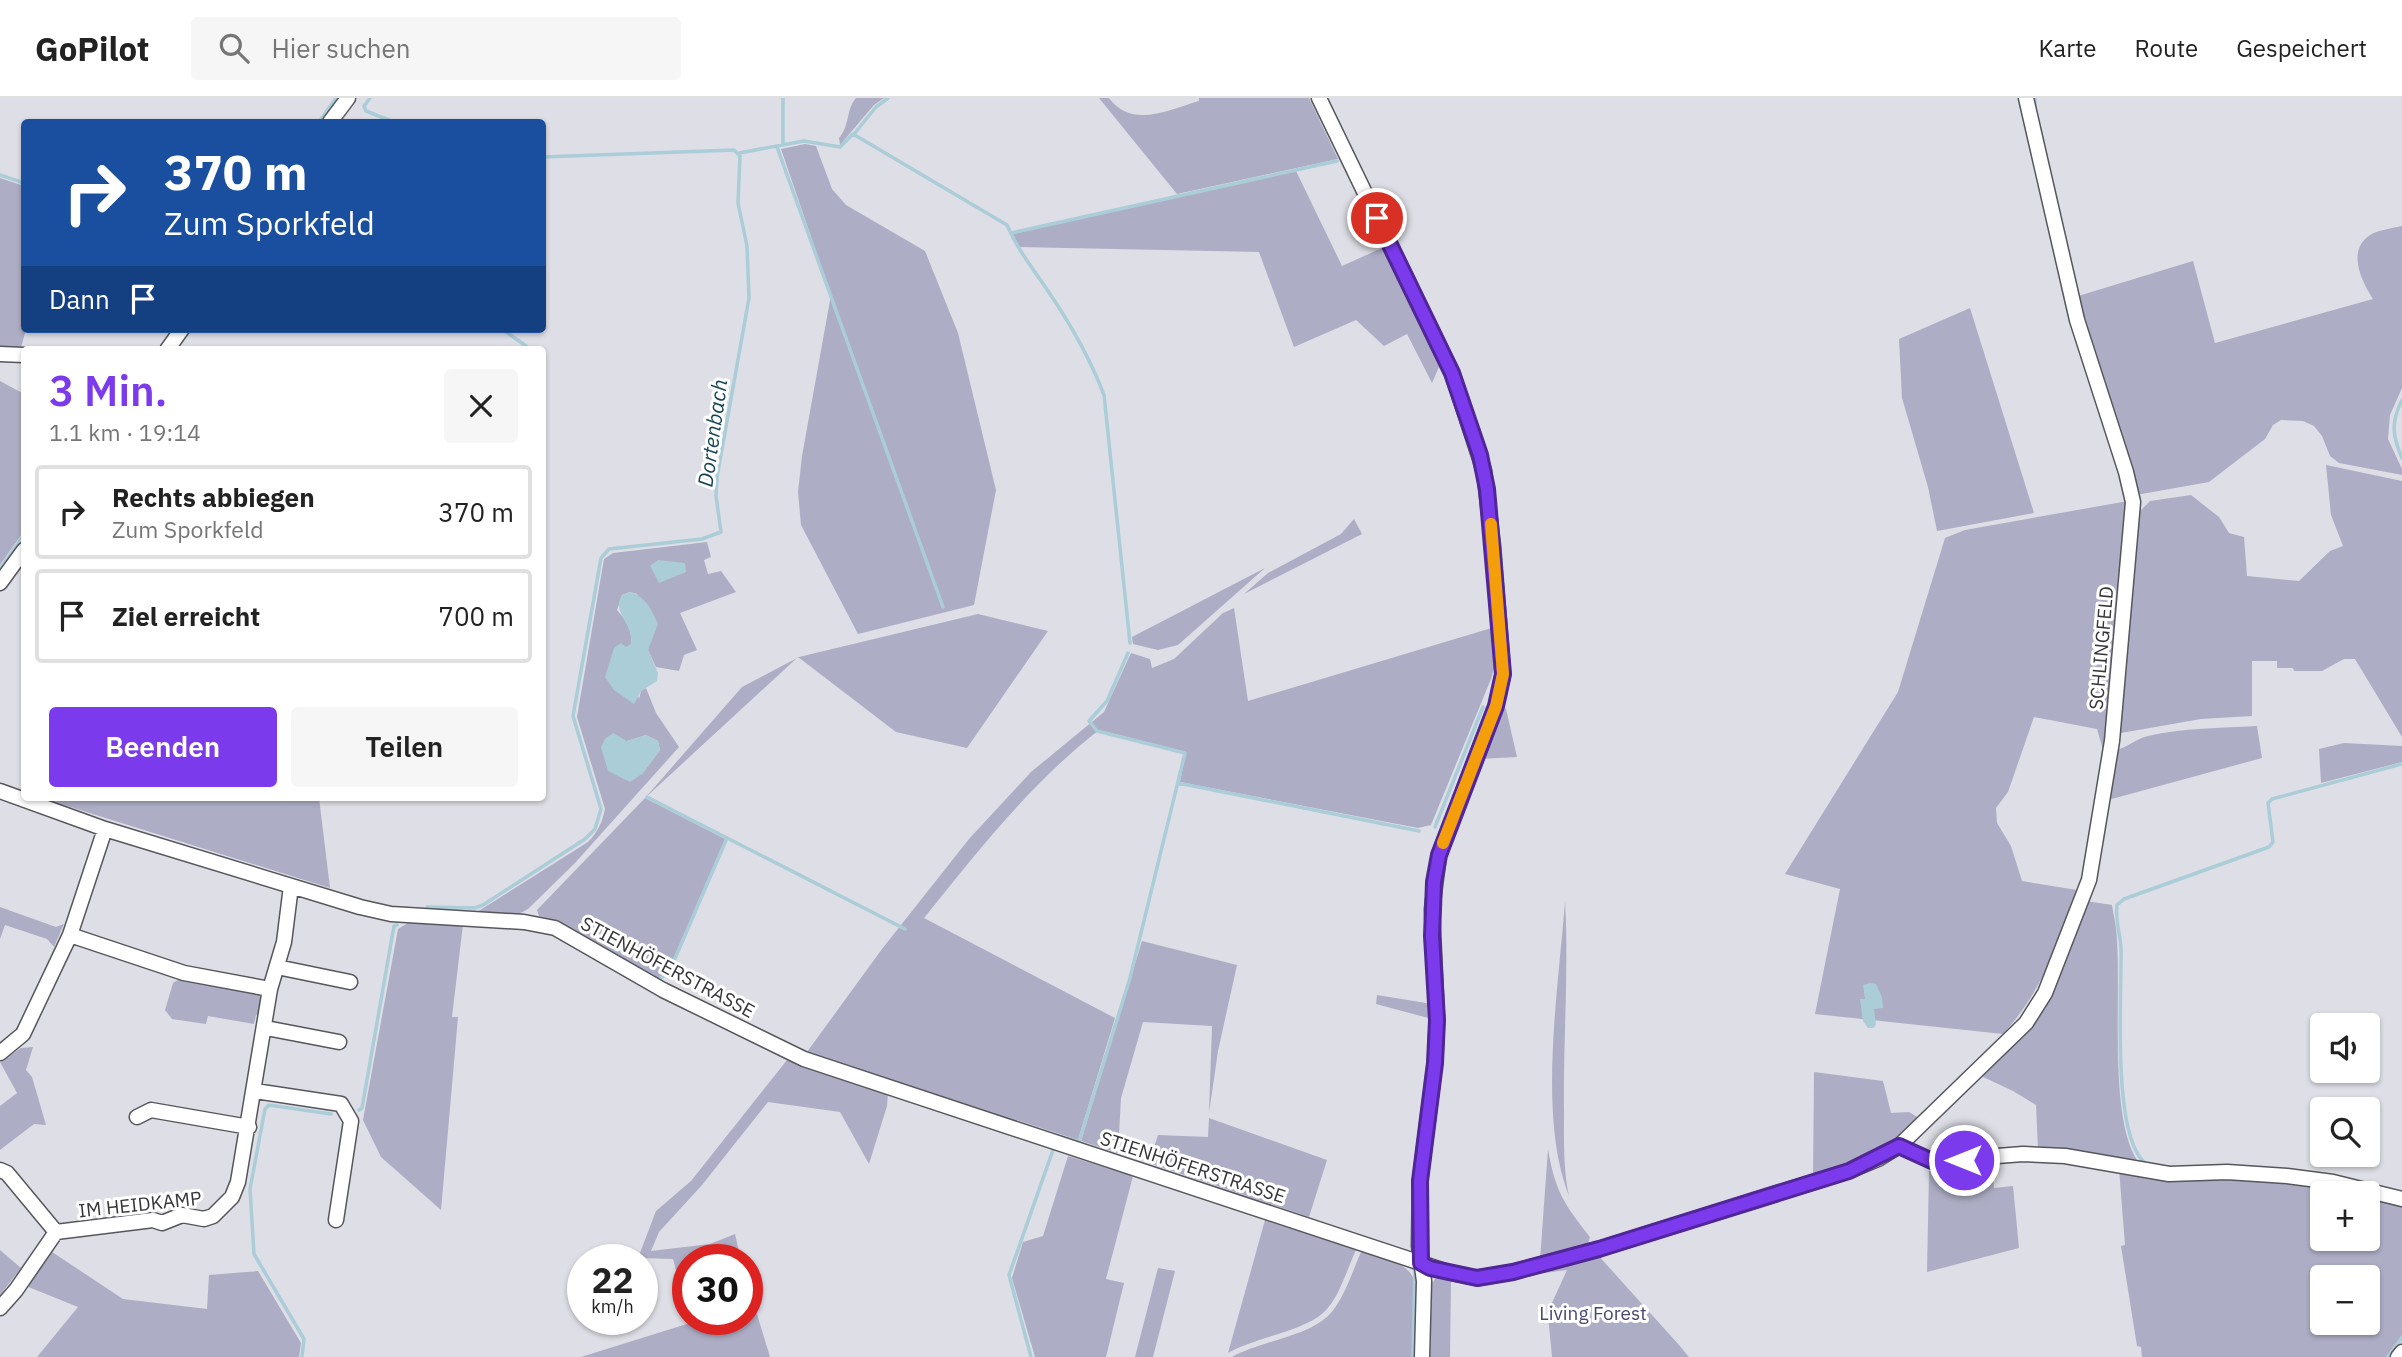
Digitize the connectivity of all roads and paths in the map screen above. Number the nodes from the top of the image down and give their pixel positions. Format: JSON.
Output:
{"nodes":[{"id":1,"x":348,"y":98,"type":"edge"},
{"id":2,"x":1319,"y":98,"type":"edge"},
{"id":3,"x":2026,"y":98,"type":"edge"},
{"id":4,"x":332,"y":119,"type":"edge"},
{"id":5,"x":0,"y":354,"type":"edge"},
{"id":6,"x":21,"y":355,"type":"edge"},
{"id":7,"x":21,"y":554,"type":"edge"},
{"id":8,"x":0,"y":583,"type":"edge"},
{"id":9,"x":0,"y":791,"type":"edge"},
{"id":10,"x":21,"y":799,"type":"edge"},
{"id":11,"x":28,"y":801,"type":"edge"},
{"id":12,"x":105,"y":829,"type":"junction"},
{"id":13,"x":291,"y":886,"type":"junction"},
{"id":14,"x":70,"y":934,"type":"junction"},
{"id":15,"x":277,"y":967,"type":"junction"},
{"id":16,"x":350,"y":982,"type":"dead end"},
{"id":17,"x":270,"y":989,"type":"junction"},
{"id":18,"x":266,"y":1028,"type":"junction"},
{"id":19,"x":339,"y":1042,"type":"dead end"},
{"id":20,"x":0,"y":1052,"type":"edge"},
{"id":21,"x":255,"y":1091,"type":"junction"},
{"id":22,"x":137,"y":1117,"type":"dead end"},
{"id":23,"x":249,"y":1127,"type":"junction"},
{"id":24,"x":1899,"y":1146,"type":"junction"},
{"id":25,"x":0,"y":1170,"type":"edge"},
{"id":26,"x":2402,"y":1199,"type":"edge"},
{"id":27,"x":336,"y":1220,"type":"dead end"},
{"id":28,"x":56,"y":1232,"type":"junction"},
{"id":29,"x":1421,"y":1263,"type":"junction"},
{"id":30,"x":0,"y":1308,"type":"edge"},
{"id":31,"x":2402,"y":1352,"type":"edge"},
{"id":32,"x":1422,"y":1357,"type":"edge"},
{"id":33,"x":2398,"y":1357,"type":"edge"}],
"edges":[{"from":1,"to":4,"type":"street"},
{"from":2,"to":29,"type":"street"},
{"from":3,"to":24,"type":"street","name":"SCHLINGFELD"},
{"from":5,"to":6,"type":"street"},
{"from":7,"to":8,"type":"street"},
{"from":9,"to":10,"type":"street","name":"STIENHÖFERSTRASSE"},
{"from":11,"to":12,"type":"street","name":"STIENHÖFERSTRASSE"},
{"from":12,"to":13,"type":"street","name":"STIENHÖFERSTRASSE"},
{"from":12,"to":14,"type":"street"},
{"from":13,"to":15,"type":"street","name":"IM HEIDKAMP"},
{"from":13,"to":29,"type":"street","name":"STIENHÖFERSTRASSE"},
{"from":14,"to":17,"type":"street"},
{"from":14,"to":20,"type":"street"},
{"from":15,"to":16,"type":"street"},
{"from":15,"to":17,"type":"street","name":"IM HEIDKAMP"},
{"from":17,"to":18,"type":"street","name":"IM HEIDKAMP"},
{"from":18,"to":19,"type":"street"},
{"from":18,"to":21,"type":"street","name":"IM HEIDKAMP"},
{"from":21,"to":23,"type":"street","name":"IM HEIDKAMP"},
{"from":21,"to":27,"type":"street"},
{"from":22,"to":23,"type":"street"},
{"from":23,"to":28,"type":"street","name":"IM HEIDKAMP"},
{"from":24,"to":26,"type":"street"},
{"from":24,"to":29,"type":"street","name":"STIENHÖFERSTRASSE"},
{"from":25,"to":28,"type":"street","name":"IM HEIDKAMP"},
{"from":28,"to":30,"type":"street","name":"IM HEIDKAMP"},
{"from":29,"to":32,"type":"street"},
{"from":31,"to":33,"type":"street"}]}
